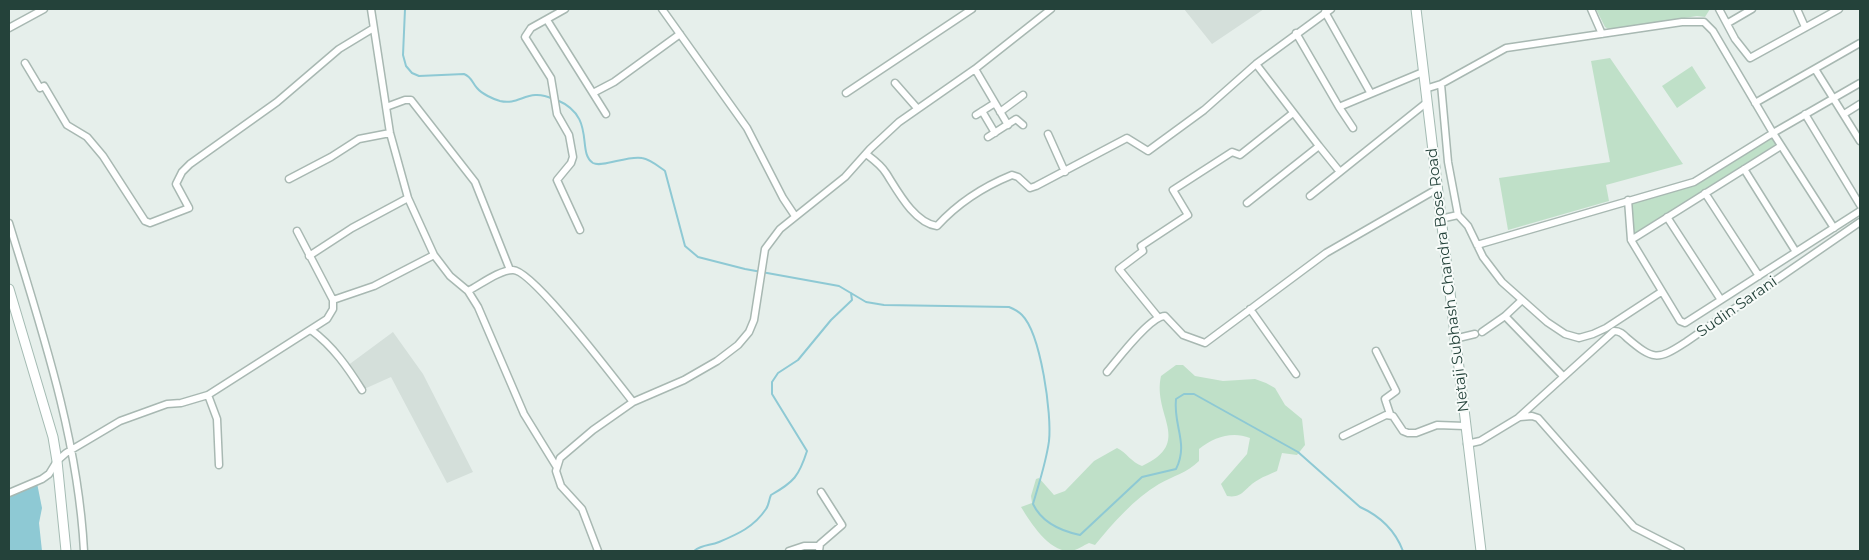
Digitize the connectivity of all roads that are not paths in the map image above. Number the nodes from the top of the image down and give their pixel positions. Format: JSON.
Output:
{"nodes":[{"id":1,"x":44,"y":9,"type":"edge"},
{"id":2,"x":370,"y":9,"type":"edge"},
{"id":3,"x":565,"y":9,"type":"edge"},
{"id":4,"x":662,"y":9,"type":"edge"},
{"id":5,"x":972,"y":9,"type":"edge"},
{"id":6,"x":1051,"y":9,"type":"edge"},
{"id":7,"x":1416,"y":9,"type":"edge"},
{"id":8,"x":1591,"y":9,"type":"edge"},
{"id":9,"x":1719,"y":9,"type":"edge"},
{"id":10,"x":1752,"y":9,"type":"edge"},
{"id":11,"x":1797,"y":9,"type":"edge"},
{"id":12,"x":1839,"y":9,"type":"edge"},
{"id":13,"x":1328,"y":10,"type":"edge"},
{"id":14,"x":547,"y":20,"type":"junction"},
{"id":15,"x":1726,"y":23,"type":"junction"},
{"id":16,"x":1805,"y":27,"type":"junction"},
{"id":17,"x":9,"y":28,"type":"edge"},
{"id":18,"x":372,"y":29,"type":"junction"},
{"id":19,"x":1713,"y":31,"type":"junction"},
{"id":20,"x":1296,"y":33,"type":"junction"},
{"id":21,"x":680,"y":34,"type":"junction"},
{"id":22,"x":1602,"y":34,"type":"junction"},
{"id":23,"x":1860,"y":43,"type":"edge"},
{"id":24,"x":25,"y":63,"type":"dead end"},
{"id":25,"x":1256,"y":64,"type":"junction"},
{"id":26,"x":975,"y":69,"type":"junction"},
{"id":27,"x":1815,"y":69,"type":"junction"},
{"id":28,"x":1422,"y":72,"type":"junction"},
{"id":29,"x":895,"y":83,"type":"dead end"},
{"id":30,"x":1860,"y":83,"type":"edge"},
{"id":31,"x":1441,"y":84,"type":"junction"},
{"id":32,"x":1425,"y":89,"type":"junction"},
{"id":33,"x":1370,"y":92,"type":"junction"},
{"id":34,"x":593,"y":93,"type":"junction"},
{"id":35,"x":846,"y":93,"type":"dead end"},
{"id":36,"x":1023,"y":95,"type":"dead end"},
{"id":37,"x":1834,"y":98,"type":"junction"},
{"id":38,"x":995,"y":103,"type":"junction"},
{"id":39,"x":1426,"y":103,"type":"junction"},
{"id":40,"x":1756,"y":103,"type":"junction"},
{"id":41,"x":1860,"y":104,"type":"edge"},
{"id":42,"x":386,"y":107,"type":"junction"},
{"id":43,"x":1339,"y":107,"type":"junction"},
{"id":44,"x":917,"y":108,"type":"junction"},
{"id":45,"x":1000,"y":112,"type":"junction"},
{"id":46,"x":1294,"y":113,"type":"junction"},
{"id":47,"x":606,"y":114,"type":"dead end"},
{"id":48,"x":1805,"y":114,"type":"junction"},
{"id":49,"x":1844,"y":114,"type":"junction"},
{"id":50,"x":1008,"y":125,"type":"junction"},
{"id":51,"x":1023,"y":125,"type":"dead end"},
{"id":52,"x":1353,"y":128,"type":"dead end"},
{"id":53,"x":390,"y":133,"type":"junction"},
{"id":54,"x":995,"y":133,"type":"junction"},
{"id":55,"x":1773,"y":133,"type":"junction"},
{"id":56,"x":1048,"y":134,"type":"dead end"},
{"id":57,"x":988,"y":138,"type":"dead end"},
{"id":58,"x":1860,"y":141,"type":"edge"},
{"id":59,"x":1319,"y":146,"type":"junction"},
{"id":60,"x":1781,"y":146,"type":"junction"},
{"id":61,"x":866,"y":154,"type":"junction"},
{"id":62,"x":1744,"y":169,"type":"junction"},
{"id":63,"x":1065,"y":172,"type":"junction"},
{"id":64,"x":1340,"y":172,"type":"junction"},
{"id":65,"x":289,"y":179,"type":"dead end"},
{"id":66,"x":1437,"y":189,"type":"junction"},
{"id":67,"x":1705,"y":193,"type":"junction"},
{"id":68,"x":1310,"y":196,"type":"dead end"},
{"id":69,"x":408,"y":198,"type":"junction"},
{"id":70,"x":1628,"y":200,"type":"junction"},
{"id":71,"x":1247,"y":202,"type":"dead end"},
{"id":72,"x":1860,"y":205,"type":"edge"},
{"id":73,"x":1860,"y":211,"type":"edge"},
{"id":74,"x":1458,"y":215,"type":"junction"},
{"id":75,"x":795,"y":216,"type":"junction"},
{"id":76,"x":1667,"y":217,"type":"junction"},
{"id":77,"x":1440,"y":219,"type":"junction"},
{"id":78,"x":1860,"y":222,"type":"edge"},
{"id":79,"x":9,"y":223,"type":"edge"},
{"id":80,"x":1833,"y":228,"type":"junction"},
{"id":81,"x":580,"y":230,"type":"dead end"},
{"id":82,"x":297,"y":231,"type":"dead end"},
{"id":83,"x":1838,"y":236,"type":"junction"},
{"id":84,"x":1631,"y":240,"type":"junction"},
{"id":85,"x":1477,"y":245,"type":"junction"},
{"id":86,"x":1796,"y":252,"type":"junction"},
{"id":87,"x":434,"y":255,"type":"junction"},
{"id":88,"x":310,"y":256,"type":"junction"},
{"id":89,"x":510,"y":270,"type":"junction"},
{"id":90,"x":1759,"y":276,"type":"junction"},
{"id":91,"x":9,"y":289,"type":"edge"},
{"id":92,"x":468,"y":291,"type":"junction"},
{"id":93,"x":1661,"y":292,"type":"junction"},
{"id":94,"x":333,"y":300,"type":"junction"},
{"id":95,"x":1522,"y":300,"type":"junction"},
{"id":96,"x":1721,"y":300,"type":"junction"},
{"id":97,"x":1250,"y":309,"type":"junction"},
{"id":98,"x":1505,"y":316,"type":"junction"},
{"id":99,"x":1158,"y":317,"type":"junction"},
{"id":100,"x":311,"y":330,"type":"junction"},
{"id":101,"x":1482,"y":332,"type":"dead end"},
{"id":102,"x":1475,"y":334,"type":"dead end"},
{"id":103,"x":1454,"y":339,"type":"junction"},
{"id":104,"x":1376,"y":351,"type":"dead end"},
{"id":105,"x":1107,"y":372,"type":"dead end"},
{"id":106,"x":1296,"y":374,"type":"dead end"},
{"id":107,"x":1563,"y":376,"type":"junction"},
{"id":108,"x":362,"y":390,"type":"dead end"},
{"id":109,"x":208,"y":395,"type":"junction"},
{"id":110,"x":633,"y":402,"type":"junction"},
{"id":111,"x":1529,"y":408,"type":"junction"},
{"id":112,"x":1390,"y":414,"type":"junction"},
{"id":113,"x":1518,"y":418,"type":"junction"},
{"id":114,"x":1538,"y":418,"type":"junction"},
{"id":115,"x":1465,"y":426,"type":"junction"},
{"id":116,"x":1343,"y":436,"type":"dead end"},
{"id":117,"x":1467,"y":444,"type":"junction"},
{"id":118,"x":73,"y":449,"type":"junction"},
{"id":119,"x":57,"y":461,"type":"junction"},
{"id":120,"x":219,"y":465,"type":"dead end"},
{"id":121,"x":556,"y":466,"type":"junction"},
{"id":122,"x":821,"y":492,"type":"dead end"},
{"id":123,"x":9,"y":493,"type":"edge"},
{"id":124,"x":819,"y":549,"type":"edge"},
{"id":125,"x":66,"y":551,"type":"edge"},
{"id":126,"x":84,"y":551,"type":"edge"},
{"id":127,"x":598,"y":551,"type":"edge"},
{"id":128,"x":789,"y":551,"type":"edge"},
{"id":129,"x":1481,"y":551,"type":"edge"},
{"id":130,"x":1681,"y":551,"type":"edge"}],
"edges":[{"from":1,"to":17,"type":"street"},
{"from":2,"to":18,"type":"street"},
{"from":3,"to":14,"type":"street"},
{"from":4,"to":21,"type":"street"},
{"from":5,"to":35,"type":"street"},
{"from":6,"to":26,"type":"street"},
{"from":7,"to":28,"type":"street","name":"Netaji Subhash Chandra Bose Road"},
{"from":8,"to":22,"type":"street"},
{"from":9,"to":15,"type":"street"},
{"from":10,"to":15,"type":"street"},
{"from":11,"to":16,"type":"street"},
{"from":12,"to":16,"type":"street"},
{"from":13,"to":20,"type":"street"},
{"from":13,"to":33,"type":"street"},
{"from":14,"to":34,"type":"street"},
{"from":14,"to":81,"type":"street"},
{"from":15,"to":16,"type":"street"},
{"from":15,"to":19,"type":"street"},
{"from":18,"to":24,"type":"street"},
{"from":18,"to":42,"type":"street"},
{"from":19,"to":22,"type":"street"},
{"from":19,"to":40,"type":"street"},
{"from":20,"to":25,"type":"street"},
{"from":20,"to":43,"type":"street"},
{"from":21,"to":34,"type":"street"},
{"from":21,"to":75,"type":"street"},
{"from":22,"to":31,"type":"street"},
{"from":23,"to":27,"type":"street"},
{"from":25,"to":46,"type":"street"},
{"from":25,"to":63,"type":"street"},
{"from":26,"to":38,"type":"street"},
{"from":26,"to":44,"type":"street"},
{"from":27,"to":37,"type":"street"},
{"from":27,"to":40,"type":"street"},
{"from":28,"to":32,"type":"street","name":"Netaji Subhash Chandra Bose Road"},
{"from":28,"to":33,"type":"street"},
{"from":29,"to":44,"type":"street"},
{"from":30,"to":37,"type":"street"},
{"from":31,"to":32,"type":"street"},
{"from":31,"to":74,"type":"street"},
{"from":32,"to":39,"type":"street","name":"Netaji Subhash Chandra Bose Road"},
{"from":33,"to":43,"type":"street"},
{"from":34,"to":47,"type":"street"},
{"from":36,"to":45,"type":"street"},
{"from":37,"to":48,"type":"street"},
{"from":37,"to":49,"type":"street"},
{"from":38,"to":45,"type":"street"},
{"from":38,"to":54,"type":"street"},
{"from":39,"to":64,"type":"street"},
{"from":39,"to":66,"type":"street","name":"Netaji Subhash Chandra Bose Road"},
{"from":40,"to":55,"type":"street"},
{"from":41,"to":49,"type":"street"},
{"from":42,"to":53,"type":"street"},
{"from":42,"to":89,"type":"street"},
{"from":43,"to":52,"type":"street"},
{"from":44,"to":61,"type":"street"},
{"from":45,"to":50,"type":"street"},
{"from":46,"to":59,"type":"street"},
{"from":46,"to":99,"type":"street"},
{"from":48,"to":55,"type":"street"},
{"from":48,"to":72,"type":"street"},
{"from":49,"to":58,"type":"street"},
{"from":50,"to":51,"type":"street"},
{"from":50,"to":54,"type":"street"},
{"from":53,"to":65,"type":"street"},
{"from":53,"to":69,"type":"street"},
{"from":54,"to":57,"type":"street"},
{"from":55,"to":60,"type":"street"},
{"from":55,"to":70,"type":"street"},
{"from":56,"to":63,"type":"street"},
{"from":59,"to":64,"type":"street"},
{"from":59,"to":71,"type":"street"},
{"from":60,"to":62,"type":"street"},
{"from":60,"to":80,"type":"street"},
{"from":61,"to":63,"type":"street"},
{"from":61,"to":75,"type":"street"},
{"from":62,"to":67,"type":"street"},
{"from":62,"to":86,"type":"street"},
{"from":64,"to":68,"type":"street"},
{"from":66,"to":77,"type":"street","name":"Netaji Subhash Chandra Bose Road"},
{"from":66,"to":97,"type":"street"},
{"from":67,"to":76,"type":"street"},
{"from":67,"to":90,"type":"street"},
{"from":69,"to":87,"type":"street"},
{"from":69,"to":88,"type":"street"},
{"from":70,"to":84,"type":"street"},
{"from":70,"to":85,"type":"street"},
{"from":73,"to":80,"type":"street"},
{"from":74,"to":77,"type":"street"},
{"from":74,"to":85,"type":"street"},
{"from":75,"to":110,"type":"street"},
{"from":76,"to":84,"type":"street"},
{"from":76,"to":96,"type":"street"},
{"from":77,"to":103,"type":"street","name":"Netaji Subhash Chandra Bose Road"},
{"from":78,"to":83,"type":"street","name":"Sudin Sarani"},
{"from":79,"to":118,"type":"street"},
{"from":80,"to":83,"type":"street"},
{"from":80,"to":86,"type":"street"},
{"from":82,"to":88,"type":"street"},
{"from":83,"to":107,"type":"street","name":"Sudin Sarani"},
{"from":84,"to":93,"type":"street"},
{"from":85,"to":95,"type":"street"},
{"from":86,"to":90,"type":"street"},
{"from":87,"to":92,"type":"street"},
{"from":87,"to":94,"type":"street"},
{"from":88,"to":94,"type":"street"},
{"from":89,"to":92,"type":"street"},
{"from":89,"to":110,"type":"street"},
{"from":90,"to":96,"type":"street"},
{"from":91,"to":119,"type":"street"},
{"from":92,"to":121,"type":"street"},
{"from":93,"to":95,"type":"street"},
{"from":93,"to":96,"type":"street"},
{"from":94,"to":100,"type":"street"},
{"from":95,"to":98,"type":"street"},
{"from":97,"to":99,"type":"street"},
{"from":97,"to":106,"type":"street"},
{"from":98,"to":101,"type":"street"},
{"from":98,"to":107,"type":"street"},
{"from":99,"to":105,"type":"street"},
{"from":100,"to":108,"type":"street"},
{"from":100,"to":109,"type":"street"},
{"from":102,"to":103,"type":"street"},
{"from":103,"to":115,"type":"street","name":"Netaji Subhash Chandra Bose Road"},
{"from":104,"to":112,"type":"street"},
{"from":107,"to":111,"type":"street"},
{"from":109,"to":118,"type":"street"},
{"from":109,"to":120,"type":"street"},
{"from":110,"to":121,"type":"street"},
{"from":111,"to":113,"type":"street"},
{"from":111,"to":114,"type":"street"},
{"from":112,"to":115,"type":"street"},
{"from":112,"to":116,"type":"street"},
{"from":113,"to":114,"type":"street"},
{"from":113,"to":117,"type":"street"},
{"from":114,"to":130,"type":"street"},
{"from":115,"to":117,"type":"street","name":"Netaji Subhash Chandra Bose Road"},
{"from":117,"to":129,"type":"street","name":"Netaji Subhash Chandra Bose Road"},
{"from":118,"to":119,"type":"street"},
{"from":118,"to":126,"type":"street"},
{"from":119,"to":123,"type":"street"},
{"from":119,"to":125,"type":"street"},
{"from":121,"to":127,"type":"street"},
{"from":122,"to":124,"type":"street"},
{"from":124,"to":128,"type":"street"}]}
